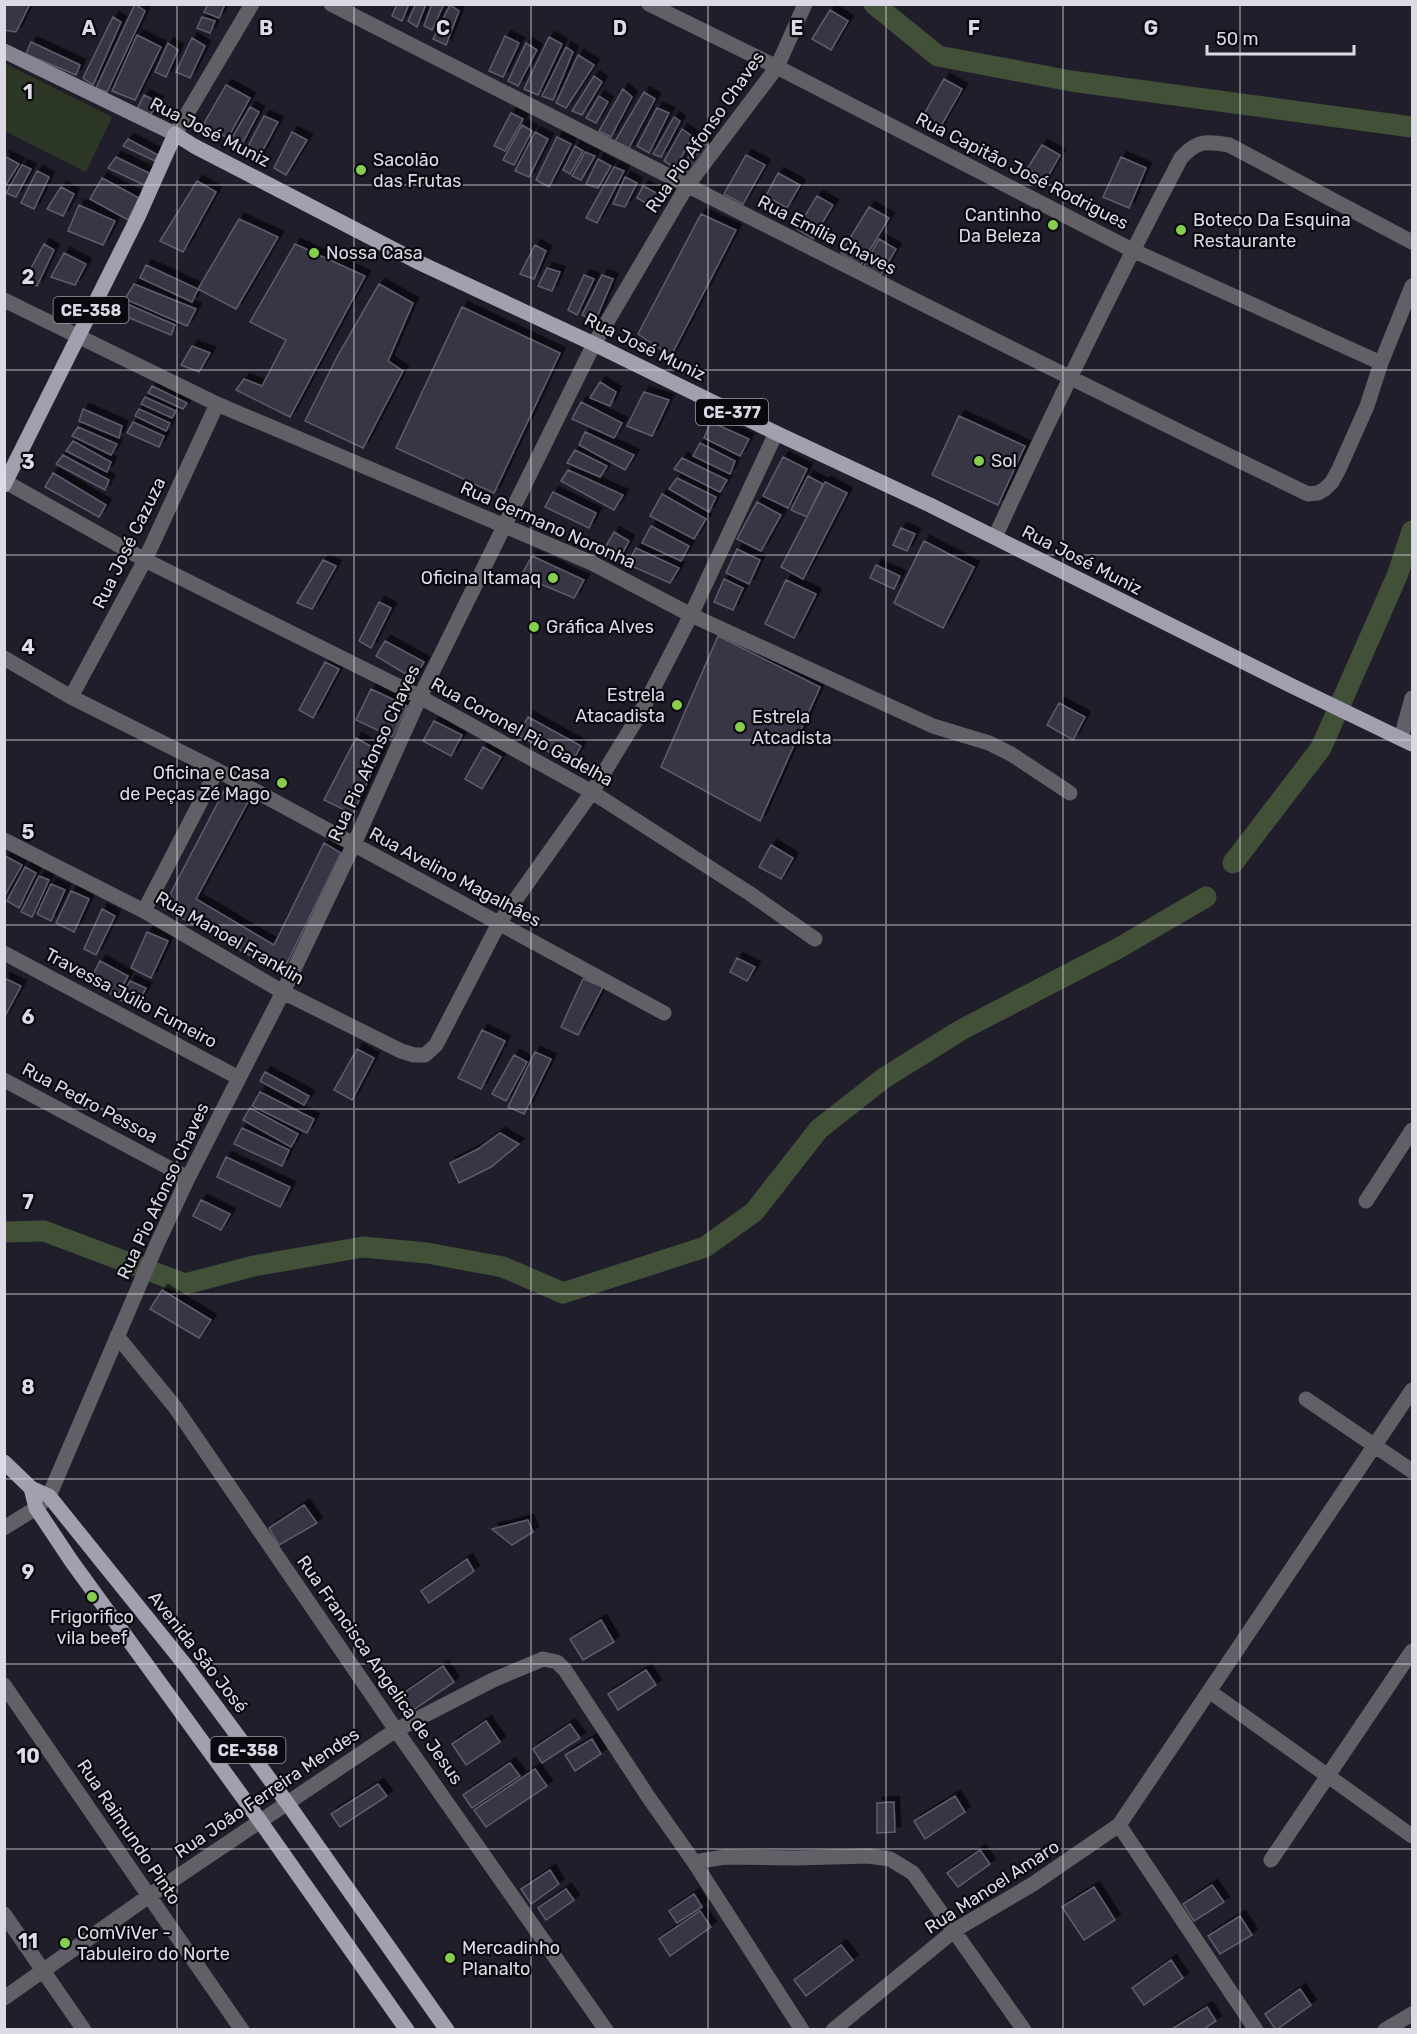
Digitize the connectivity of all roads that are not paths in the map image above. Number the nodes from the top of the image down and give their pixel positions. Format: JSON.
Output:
{"nodes":[{"id":1,"x":252,"y":4,"type":"edge"},
{"id":2,"x":331,"y":4,"type":"edge"},
{"id":3,"x":649,"y":4,"type":"edge"},
{"id":4,"x":805,"y":4,"type":"edge"},
{"id":5,"x":4,"y":51,"type":"edge"},
{"id":6,"x":777,"y":67,"type":"junction"},
{"id":7,"x":175,"y":134,"type":"junction"},
{"id":8,"x":687,"y":186,"type":"junction"},
{"id":9,"x":1413,"y":242,"type":"edge"},
{"id":10,"x":1132,"y":250,"type":"junction"},
{"id":11,"x":1413,"y":286,"type":"edge"},
{"id":12,"x":4,"y":300,"type":"edge"},
{"id":13,"x":78,"y":335,"type":"junction"},
{"id":14,"x":594,"y":344,"type":"junction"},
{"id":15,"x":1381,"y":363,"type":"junction"},
{"id":16,"x":1069,"y":378,"type":"junction"},
{"id":17,"x":217,"y":404,"type":"junction"},
{"id":18,"x":776,"y":433,"type":"junction"},
{"id":19,"x":5,"y":483,"type":"edge"},
{"id":20,"x":504,"y":525,"type":"junction"},
{"id":21,"x":994,"y":537,"type":"junction"},
{"id":22,"x":145,"y":560,"type":"junction"},
{"id":23,"x":692,"y":615,"type":"junction"},
{"id":24,"x":4,"y":658,"type":"edge"},
{"id":25,"x":71,"y":697,"type":"junction"},
{"id":26,"x":420,"y":697,"type":"junction"},
{"id":27,"x":1413,"y":698,"type":"edge"},
{"id":28,"x":1407,"y":741,"type":"edge"},
{"id":29,"x":218,"y":770,"type":"junction"},
{"id":30,"x":591,"y":792,"type":"junction"},
{"id":31,"x":1070,"y":793,"type":"dead end"},
{"id":32,"x":4,"y":840,"type":"edge"},
{"id":33,"x":354,"y":844,"type":"junction"},
{"id":34,"x":144,"y":911,"type":"junction"},
{"id":35,"x":499,"y":922,"type":"junction"},
{"id":36,"x":815,"y":939,"type":"dead end"},
{"id":37,"x":4,"y":953,"type":"edge"},
{"id":38,"x":283,"y":992,"type":"junction"},
{"id":39,"x":664,"y":1013,"type":"dead end"},
{"id":40,"x":238,"y":1078,"type":"junction"},
{"id":41,"x":4,"y":1080,"type":"edge"},
{"id":42,"x":1413,"y":1130,"type":"edge"},
{"id":43,"x":188,"y":1178,"type":"junction"},
{"id":44,"x":1366,"y":1202,"type":"dead end"},
{"id":45,"x":117,"y":1336,"type":"junction"},
{"id":46,"x":1413,"y":1390,"type":"edge"},
{"id":47,"x":1306,"y":1399,"type":"dead end"},
{"id":48,"x":1376,"y":1446,"type":"junction"},
{"id":49,"x":4,"y":1462,"type":"edge"},
{"id":50,"x":1413,"y":1471,"type":"edge"},
{"id":51,"x":31,"y":1488,"type":"junction"},
{"id":52,"x":49,"y":1496,"type":"junction"},
{"id":53,"x":36,"y":1508,"type":"junction"},
{"id":54,"x":4,"y":1528,"type":"edge"},
{"id":55,"x":1413,"y":1651,"type":"edge"},
{"id":56,"x":4,"y":1685,"type":"edge"},
{"id":57,"x":1209,"y":1691,"type":"junction"},
{"id":58,"x":396,"y":1730,"type":"junction"},
{"id":59,"x":1328,"y":1777,"type":"junction"},
{"id":60,"x":288,"y":1804,"type":"junction"},
{"id":61,"x":260,"y":1821,"type":"junction"},
{"id":62,"x":1119,"y":1825,"type":"junction"},
{"id":63,"x":1413,"y":1836,"type":"edge"},
{"id":64,"x":1271,"y":1860,"type":"dead end"},
{"id":65,"x":694,"y":1862,"type":"junction"},
{"id":66,"x":149,"y":1896,"type":"junction"},
{"id":67,"x":4,"y":1914,"type":"edge"},
{"id":68,"x":956,"y":1930,"type":"junction"},
{"id":69,"x":43,"y":1970,"type":"junction"},
{"id":70,"x":4,"y":1998,"type":"edge"},
{"id":71,"x":1413,"y":2014,"type":"edge"},
{"id":72,"x":84,"y":2030,"type":"edge"},
{"id":73,"x":243,"y":2030,"type":"edge"},
{"id":74,"x":407,"y":2030,"type":"edge"},
{"id":75,"x":447,"y":2030,"type":"edge"},
{"id":76,"x":606,"y":2030,"type":"edge"},
{"id":77,"x":802,"y":2030,"type":"edge"},
{"id":78,"x":833,"y":2030,"type":"edge"},
{"id":79,"x":1024,"y":2030,"type":"edge"},
{"id":80,"x":1256,"y":2030,"type":"edge"},
{"id":81,"x":1385,"y":2030,"type":"edge"}],
"edges":[{"from":1,"to":7,"type":"street"},
{"from":2,"to":8,"type":"street","name":"Rua Emília Chaves"},
{"from":3,"to":6,"type":"street","name":"Rua Capitão José Rodrigues"},
{"from":4,"to":6,"type":"street","name":"Rua Pio Afonso Chaves"},
{"from":5,"to":7,"type":"main road","name":"Rua José Muniz"},
{"from":6,"to":8,"type":"street","name":"Rua Pio Afonso Chaves"},
{"from":6,"to":10,"type":"street","name":"Rua Capitão José Rodrigues"},
{"from":7,"to":13,"type":"main road","number":"CE-358"},
{"from":7,"to":14,"type":"main road","name":"Rua José Muniz","number":"CE-377"},
{"from":8,"to":14,"type":"street","name":"Rua Pio Afonso Chaves"},
{"from":8,"to":16,"type":"street","name":"Rua Emília Chaves"},
{"from":9,"to":10,"type":"street"},
{"from":10,"to":15,"type":"street","name":"Rua Capitão José Rodrigues"},
{"from":10,"to":16,"type":"street"},
{"from":11,"to":15,"type":"street"},
{"from":12,"to":13,"type":"street","name":"Rua Germano Noronha"},
{"from":13,"to":17,"type":"street","name":"Rua Germano Noronha"},
{"from":13,"to":19,"type":"main road","number":"CE-358"},
{"from":14,"to":18,"type":"main road","name":"Rua José Muniz","number":"CE-377"},
{"from":14,"to":20,"type":"street","name":"Rua Pio Afonso Chaves"},
{"from":15,"to":16,"type":"street","name":"Rua Emília Chaves"},
{"from":16,"to":21,"type":"street"},
{"from":17,"to":20,"type":"street","name":"Rua Germano Noronha"},
{"from":17,"to":22,"type":"street","name":"Rua José Cazuza"},
{"from":18,"to":21,"type":"main road","name":"Rua José Muniz","number":"CE-377"},
{"from":18,"to":23,"type":"street"},
{"from":19,"to":22,"type":"street","name":"Rua Coronel Pio Gadelha"},
{"from":20,"to":23,"type":"street","name":"Rua Germano Noronha"},
{"from":20,"to":26,"type":"street","name":"Rua Pio Afonso Chaves"},
{"from":21,"to":28,"type":"main road","name":"Rua José Muniz","number":"CE-377"},
{"from":22,"to":25,"type":"street","name":"Rua José Cazuza"},
{"from":22,"to":26,"type":"street","name":"Rua Coronel Pio Gadelha"},
{"from":23,"to":30,"type":"street"},
{"from":23,"to":31,"type":"street","name":"Rua Germano Noronha"},
{"from":24,"to":25,"type":"street","name":"Rua Avelino Magalhães"},
{"from":25,"to":29,"type":"street","name":"Rua Avelino Magalhães"},
{"from":26,"to":30,"type":"street","name":"Rua Coronel Pio Gadelha"},
{"from":26,"to":33,"type":"street","name":"Rua Pio Afonso Chaves"},
{"from":27,"to":28,"type":"street"},
{"from":29,"to":33,"type":"street","name":"Rua Avelino Magalhães"},
{"from":29,"to":34,"type":"street"},
{"from":30,"to":35,"type":"street"},
{"from":30,"to":36,"type":"street","name":"Rua Coronel Pio Gadelha"},
{"from":32,"to":34,"type":"street","name":"Rua Manoel Franklin"},
{"from":33,"to":35,"type":"street","name":"Rua Avelino Magalhães"},
{"from":33,"to":38,"type":"street","name":"Rua Pio Afonso Chaves"},
{"from":34,"to":38,"type":"street","name":"Rua Manoel Franklin"},
{"from":35,"to":38,"type":"street","name":"Rua Manoel Franklin"},
{"from":35,"to":39,"type":"street","name":"Rua Avelino Magalhães"},
{"from":37,"to":40,"type":"street","name":"Travessa Júlio Fumeiro"},
{"from":38,"to":40,"type":"street","name":"Rua Pio Afonso Chaves"},
{"from":40,"to":43,"type":"street","name":"Rua Pio Afonso Chaves"},
{"from":41,"to":43,"type":"street","name":"Rua Pedro Pessoa"},
{"from":42,"to":44,"type":"street"},
{"from":43,"to":45,"type":"street","name":"Rua Pio Afonso Chaves"},
{"from":45,"to":52,"type":"street","name":"Rua Pio Afonso Chaves"},
{"from":45,"to":58,"type":"street","name":"Rua Francisca Angelica de Jesus"},
{"from":46,"to":48,"type":"street"},
{"from":47,"to":48,"type":"street"},
{"from":48,"to":50,"type":"street"},
{"from":48,"to":57,"type":"street"},
{"from":49,"to":51,"type":"main road","name":"Avenida São José","number":"CE-358"},
{"from":51,"to":52,"type":"main road","name":"Avenida São José","number":"CE-358"},
{"from":51,"to":53,"type":"main road","number":"CE-358"},
{"from":52,"to":53,"type":"street","name":"Rua Pio Afonso Chaves"},
{"from":52,"to":60,"type":"main road","name":"Avenida São José","number":"CE-358"},
{"from":53,"to":54,"type":"street","name":"Rua Pio Afonso Chaves"},
{"from":53,"to":61,"type":"main road","number":"CE-358"},
{"from":55,"to":59,"type":"street"},
{"from":56,"to":66,"type":"street","name":"Rua Raimundo Pinto"},
{"from":57,"to":59,"type":"street"},
{"from":57,"to":62,"type":"street"},
{"from":58,"to":60,"type":"street","name":"Rua João Ferreira Mendes"},
{"from":58,"to":65,"type":"street","name":"Rua João Ferreira Mendes"},
{"from":58,"to":76,"type":"street","name":"Rua Francisca Angelica de Jesus"},
{"from":59,"to":63,"type":"street"},
{"from":59,"to":64,"type":"street"},
{"from":60,"to":61,"type":"street","name":"Rua João Ferreira Mendes"},
{"from":60,"to":75,"type":"main road","name":"Avenida São José","number":"CE-358"},
{"from":61,"to":66,"type":"street","name":"Rua João Ferreira Mendes"},
{"from":61,"to":74,"type":"main road","number":"CE-358"},
{"from":62,"to":68,"type":"street","name":"Rua Manoel Amaro"},
{"from":62,"to":80,"type":"street"},
{"from":65,"to":68,"type":"street"},
{"from":65,"to":77,"type":"street"},
{"from":66,"to":69,"type":"street","name":"Rua João Ferreira Mendes"},
{"from":66,"to":73,"type":"street","name":"Rua Raimundo Pinto"},
{"from":67,"to":69,"type":"street"},
{"from":68,"to":78,"type":"street","name":"Rua Manoel Amaro"},
{"from":68,"to":79,"type":"street"},
{"from":69,"to":70,"type":"street","name":"Rua João Ferreira Mendes"},
{"from":69,"to":72,"type":"street"},
{"from":71,"to":81,"type":"street"}]}
